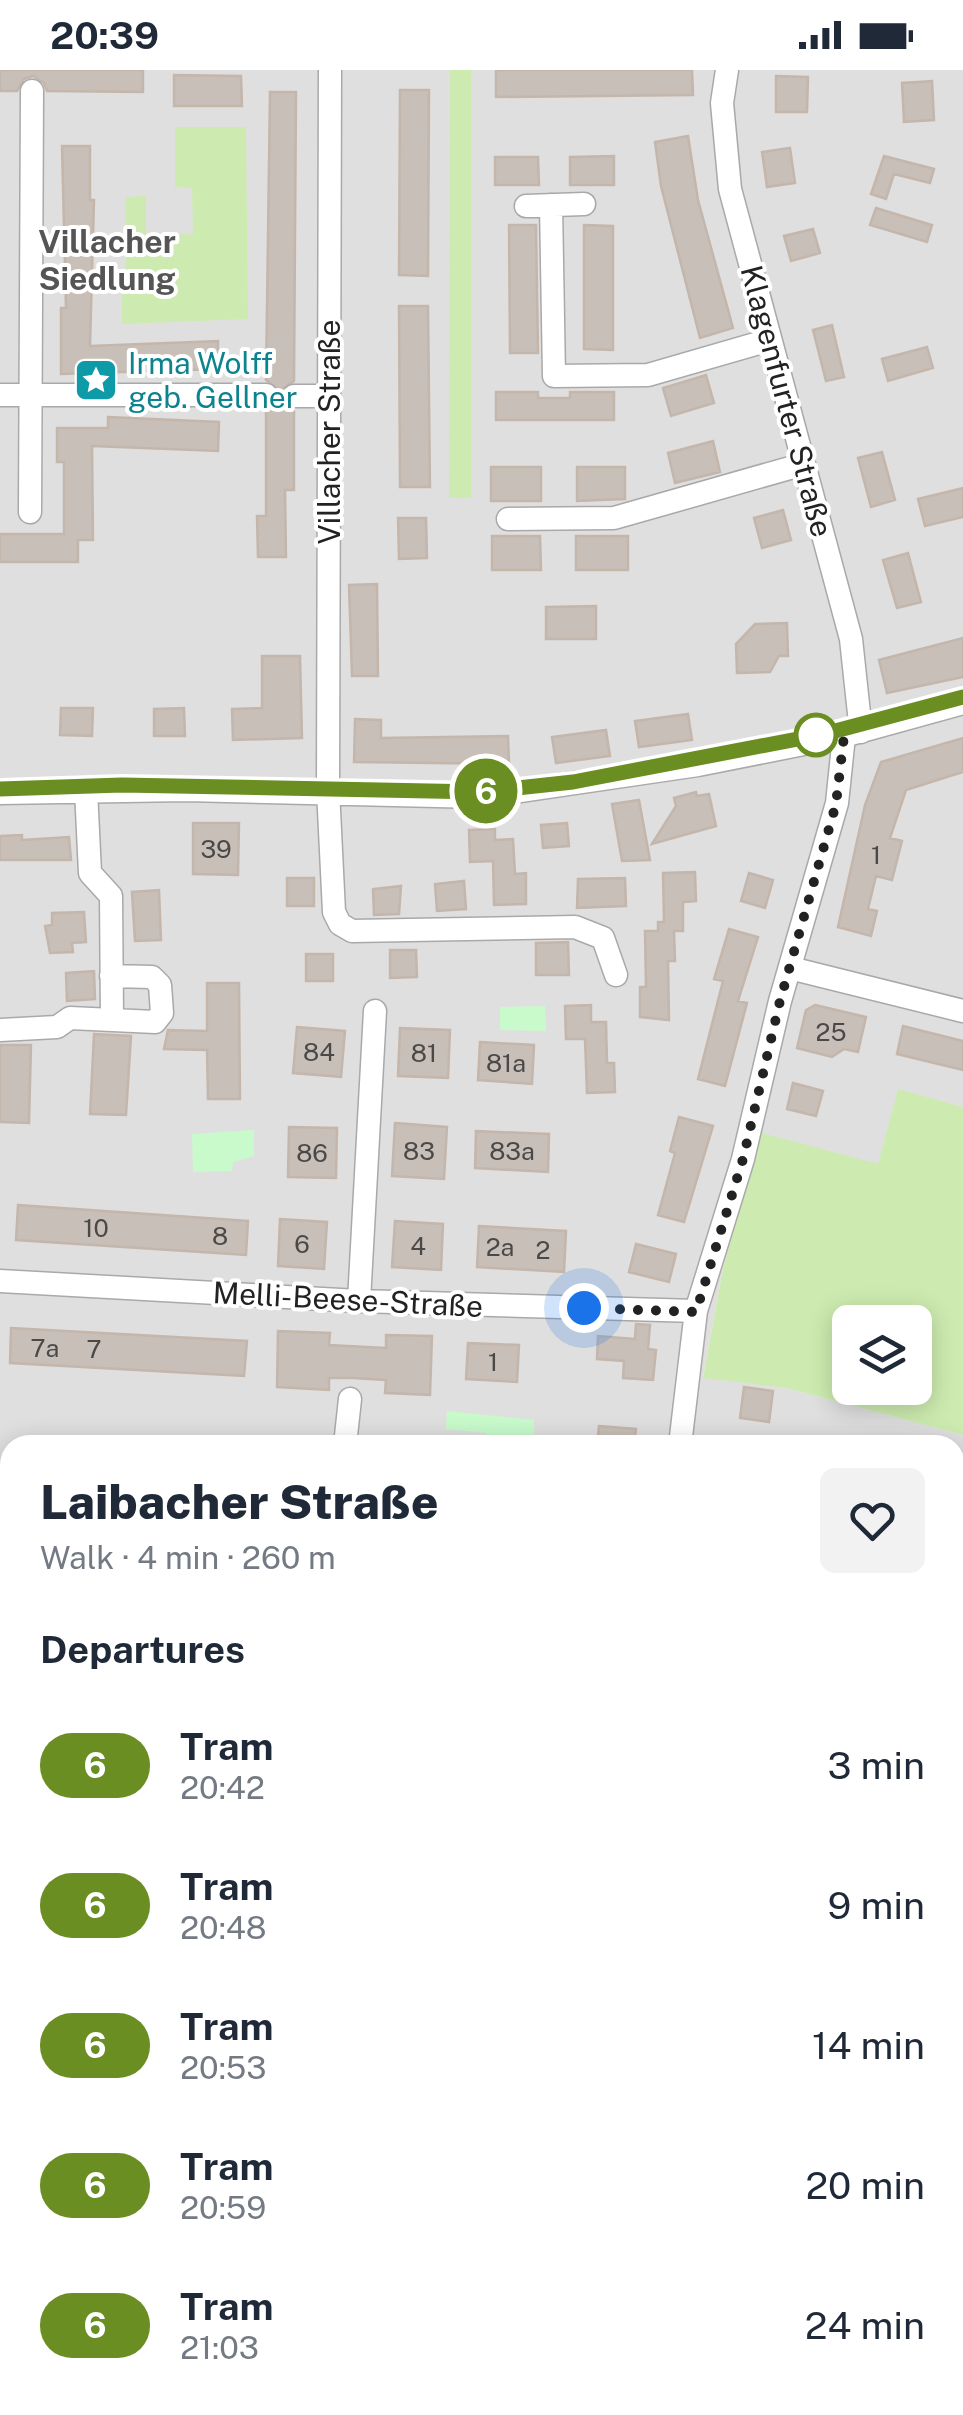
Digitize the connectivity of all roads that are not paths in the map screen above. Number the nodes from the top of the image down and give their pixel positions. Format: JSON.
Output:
{"nodes":[{"id":1,"x":330,"y":70,"type":"edge"},
{"id":2,"x":727,"y":70,"type":"edge"},
{"id":3,"x":32,"y":91,"type":"dead end"},
{"id":4,"x":584,"y":204,"type":"dead end"},
{"id":5,"x":551,"y":205,"type":"junction"},
{"id":6,"x":526,"y":206,"type":"dead end"},
{"id":7,"x":769,"y":340,"type":"junction"},
{"id":8,"x":0,"y":395,"type":"edge"},
{"id":9,"x":266,"y":395,"type":"dead end"},
{"id":10,"x":30,"y":396,"type":"junction"},
{"id":11,"x":294,"y":396,"type":"dead end"},
{"id":12,"x":328,"y":396,"type":"junction"},
{"id":13,"x":804,"y":464,"type":"junction"},
{"id":14,"x":30,"y":512,"type":"dead end"},
{"id":15,"x":508,"y":519,"type":"dead end"},
{"id":16,"x":963,"y":703,"type":"edge"},
{"id":17,"x":852,"y":734,"type":"junction"},
{"id":18,"x":86,"y":790,"type":"junction"},
{"id":19,"x":0,"y":793,"type":"edge"},
{"id":20,"x":330,"y":795,"type":"junction"},
{"id":21,"x":790,"y":968,"type":"junction"},
{"id":22,"x":111,"y":976,"type":"junction"},
{"id":23,"x":616,"y":976,"type":"dead end"},
{"id":24,"x":963,"y":1010,"type":"edge"},
{"id":25,"x":375,"y":1011,"type":"dead end"},
{"id":26,"x":112,"y":1018,"type":"junction"},
{"id":27,"x":0,"y":1030,"type":"edge"},
{"id":28,"x":0,"y":1281,"type":"edge"},
{"id":29,"x":359,"y":1301,"type":"junction"},
{"id":30,"x":696,"y":1312,"type":"junction"},
{"id":31,"x":350,"y":1399,"type":"dead end"},
{"id":32,"x":346,"y":1435,"type":"edge"},
{"id":33,"x":681,"y":1435,"type":"edge"}],
"edges":[{"from":1,"to":12,"type":"street","name":"Villacher Straße"},
{"from":2,"to":7,"type":"street","name":"Klagenfurter Straße"},
{"from":3,"to":10,"type":"street"},
{"from":4,"to":5,"type":"street"},
{"from":5,"to":6,"type":"street"},
{"from":5,"to":7,"type":"street"},
{"from":7,"to":13,"type":"street","name":"Klagenfurter Straße"},
{"from":8,"to":10,"type":"street"},
{"from":9,"to":10,"type":"street"},
{"from":10,"to":14,"type":"street"},
{"from":11,"to":12,"type":"street"},
{"from":12,"to":20,"type":"street","name":"Villacher Straße"},
{"from":13,"to":15,"type":"street"},
{"from":13,"to":17,"type":"street","name":"Klagenfurter Straße"},
{"from":16,"to":17,"type":"street"},
{"from":17,"to":20,"type":"street"},
{"from":17,"to":21,"type":"street","name":"Klagenfurter Straße"},
{"from":18,"to":19,"type":"street"},
{"from":18,"to":20,"type":"street"},
{"from":18,"to":22,"type":"street"},
{"from":20,"to":23,"type":"street","name":"Villacher Straße"},
{"from":21,"to":24,"type":"street"},
{"from":21,"to":30,"type":"street","name":"Klagenfurter Straße"},
{"from":22,"to":26,"type":"street"},
{"from":22,"to":26,"type":"street"},
{"from":25,"to":29,"type":"street"},
{"from":26,"to":27,"type":"street"},
{"from":28,"to":29,"type":"street","name":"Melli-Beese-Straße"},
{"from":29,"to":30,"type":"street","name":"Melli-Beese-Straße"},
{"from":30,"to":33,"type":"street","name":"Klagenfurter Straße"},
{"from":31,"to":32,"type":"street"}]}
